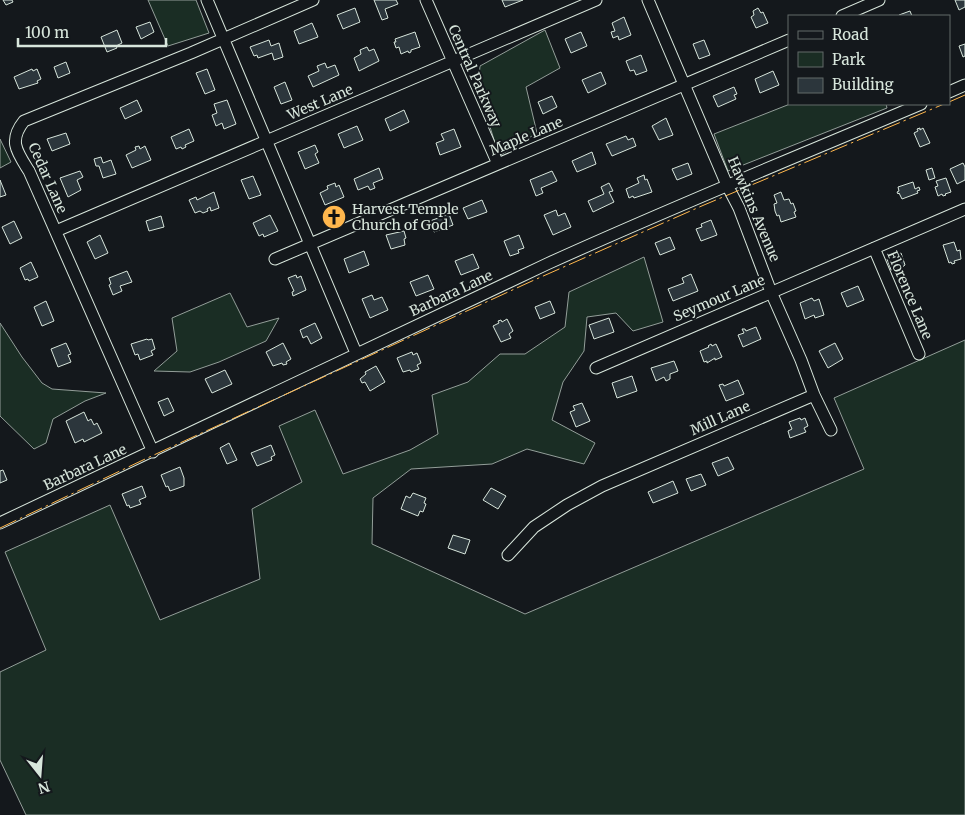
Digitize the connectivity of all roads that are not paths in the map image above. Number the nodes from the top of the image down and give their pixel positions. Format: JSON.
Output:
{"nodes":[{"id":1,"x":207,"y":0,"type":"edge"},
{"id":2,"x":313,"y":0,"type":"edge"},
{"id":3,"x":426,"y":0,"type":"edge"},
{"id":4,"x":596,"y":0,"type":"edge"},
{"id":5,"x":648,"y":0,"type":"edge"},
{"id":6,"x":879,"y":0,"type":"edge"},
{"id":7,"x":844,"y":15,"type":"edge"},
{"id":8,"x":223,"y":39,"type":"junction"},
{"id":9,"x":788,"y":40,"type":"edge"},
{"id":10,"x":452,"y":61,"type":"junction"},
{"id":11,"x":685,"y":85,"type":"junction"},
{"id":12,"x":965,"y":85,"type":"edge"},
{"id":13,"x":950,"y":92,"type":"edge"},
{"id":14,"x":919,"y":105,"type":"edge"},
{"id":15,"x":266,"y":142,"type":"junction"},
{"id":16,"x":498,"y":164,"type":"junction"},
{"id":17,"x":727,"y":186,"type":"junction"},
{"id":18,"x":965,"y":208,"type":"edge"},
{"id":19,"x":56,"y":231,"type":"junction"},
{"id":20,"x":311,"y":244,"type":"junction"},
{"id":21,"x":874,"y":248,"type":"junction"},
{"id":22,"x":275,"y":259,"type":"dead end"},
{"id":23,"x":771,"y":292,"type":"junction"},
{"id":24,"x":356,"y":353,"type":"junction"},
{"id":25,"x":919,"y":354,"type":"dead end"},
{"id":26,"x":596,"y":368,"type":"dead end"},
{"id":27,"x":814,"y":395,"type":"junction"},
{"id":28,"x":830,"y":430,"type":"dead end"},
{"id":29,"x":153,"y":452,"type":"junction"},
{"id":30,"x":0,"y":523,"type":"edge"},
{"id":31,"x":508,"y":555,"type":"dead end"}],
"edges":[{"from":1,"to":8,"type":"street"},
{"from":2,"to":8,"type":"street","name":"Cedar Lane"},
{"from":3,"to":10,"type":"street","name":"Central Parkway"},
{"from":4,"to":10,"type":"street","name":"West Lane"},
{"from":5,"to":11,"type":"street","name":"Hawkins Avenue"},
{"from":6,"to":7,"type":"street"},
{"from":8,"to":15,"type":"street"},
{"from":8,"to":19,"type":"street","name":"Cedar Lane"},
{"from":9,"to":11,"type":"street","name":"Maple Lane"},
{"from":10,"to":15,"type":"street","name":"West Lane"},
{"from":10,"to":16,"type":"street","name":"Central Parkway"},
{"from":11,"to":16,"type":"street","name":"Maple Lane"},
{"from":11,"to":17,"type":"street","name":"Hawkins Avenue"},
{"from":12,"to":13,"type":"street"},
{"from":14,"to":17,"type":"street","name":"Barbara Lane"},
{"from":15,"to":19,"type":"street","name":"West Lane"},
{"from":15,"to":20,"type":"street"},
{"from":16,"to":20,"type":"street","name":"Maple Lane"},
{"from":17,"to":23,"type":"street","name":"Hawkins Avenue"},
{"from":17,"to":24,"type":"street","name":"Barbara Lane"},
{"from":18,"to":21,"type":"street","name":"Seymour Lane"},
{"from":19,"to":29,"type":"street","name":"Cedar Lane"},
{"from":20,"to":22,"type":"street","name":"Maple Lane"},
{"from":20,"to":24,"type":"street"},
{"from":21,"to":23,"type":"street","name":"Seymour Lane"},
{"from":21,"to":25,"type":"street","name":"Florence Lane"},
{"from":23,"to":26,"type":"street","name":"Seymour Lane"},
{"from":23,"to":27,"type":"street","name":"Hawkins Avenue"},
{"from":24,"to":29,"type":"street","name":"Barbara Lane"},
{"from":27,"to":28,"type":"street","name":"Hawkins Avenue"},
{"from":27,"to":31,"type":"street","name":"Mill Lane"},
{"from":29,"to":30,"type":"street","name":"Barbara Lane"}]}
